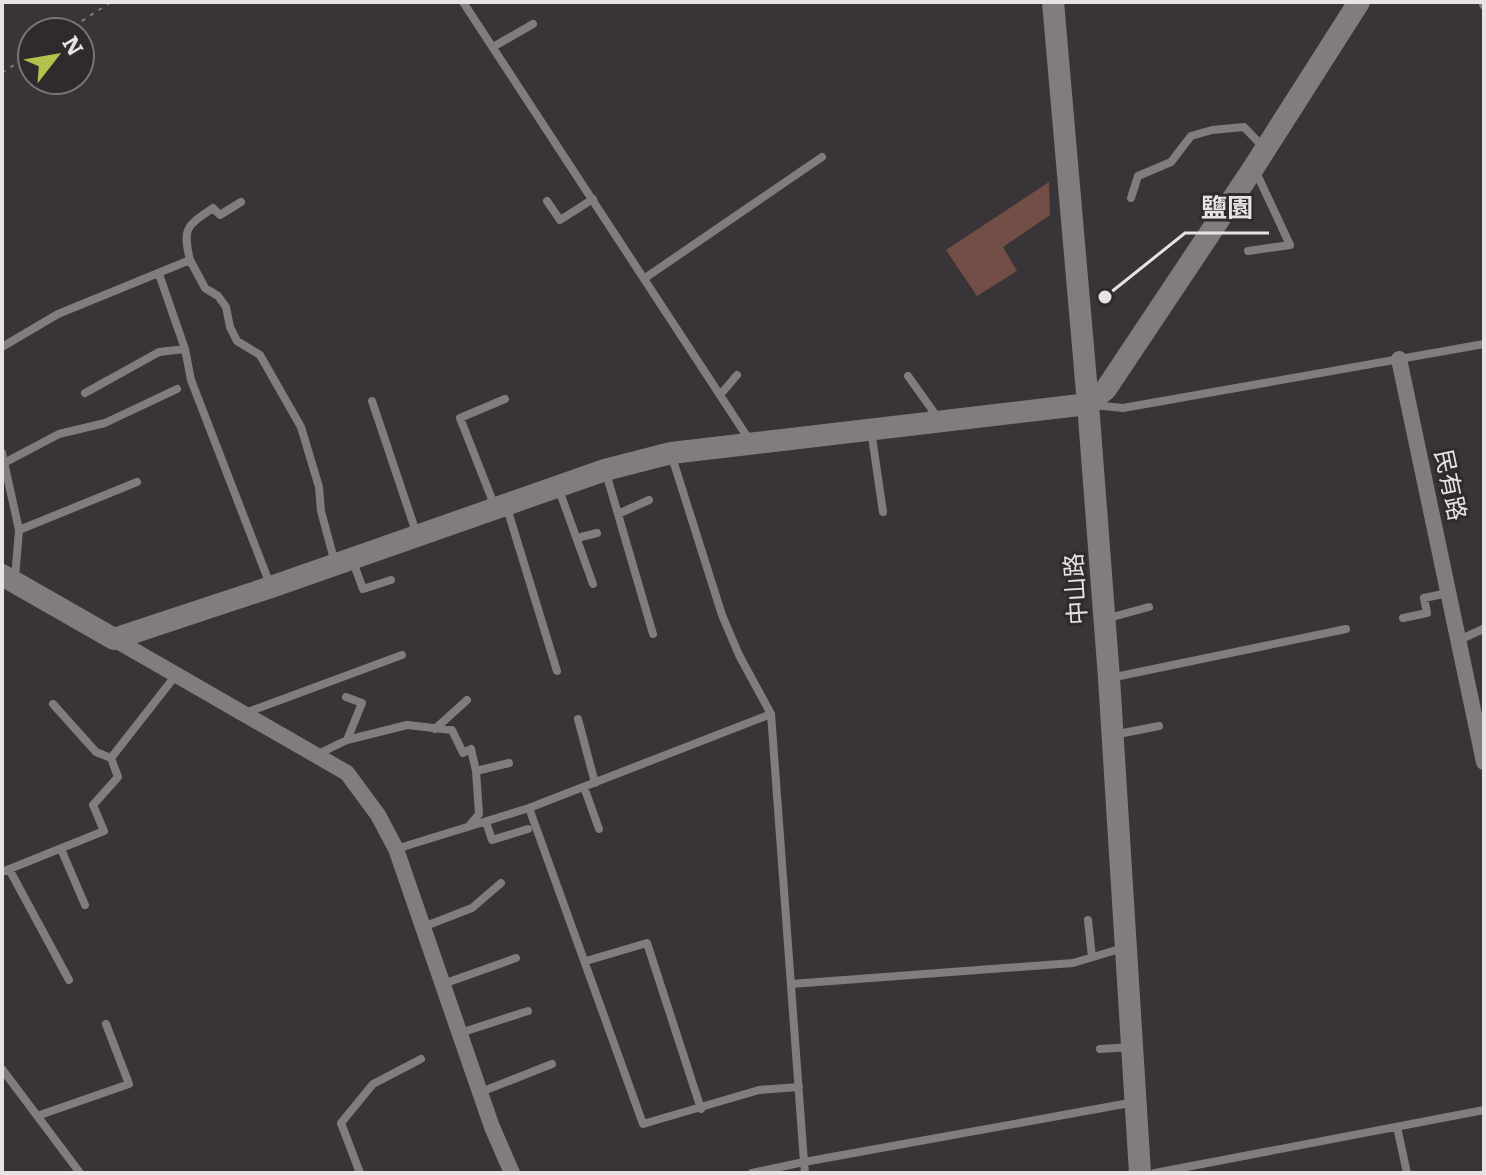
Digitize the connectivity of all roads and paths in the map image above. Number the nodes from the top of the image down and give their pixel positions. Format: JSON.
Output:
{"nodes":[{"id":1,"x":111,"y":2,"type":"edge"},
{"id":2,"x":463,"y":2,"type":"edge"},
{"id":3,"x":1053,"y":2,"type":"edge"},
{"id":4,"x":1359,"y":2,"type":"edge"},
{"id":5,"x":90,"y":16,"type":"edge"},
{"id":6,"x":533,"y":24,"type":"dead end"},
{"id":7,"x":493,"y":47,"type":"junction"},
{"id":8,"x":822,"y":157,"type":"dead end"},
{"id":9,"x":1260,"y":158,"type":"junction"},
{"id":10,"x":1131,"y":198,"type":"dead end"},
{"id":11,"x":593,"y":199,"type":"junction"},
{"id":12,"x":547,"y":201,"type":"dead end"},
{"id":13,"x":241,"y":202,"type":"dead end"},
{"id":14,"x":1248,"y":251,"type":"dead end"},
{"id":15,"x":190,"y":260,"type":"junction"},
{"id":16,"x":159,"y":274,"type":"junction"},
{"id":17,"x":645,"y":278,"type":"junction"},
{"id":18,"x":1484,"y":344,"type":"edge"},
{"id":19,"x":2,"y":347,"type":"edge"},
{"id":20,"x":185,"y":349,"type":"junction"},
{"id":21,"x":1399,"y":359,"type":"junction"},
{"id":22,"x":737,"y":375,"type":"dead end"},
{"id":23,"x":908,"y":376,"type":"dead end"},
{"id":24,"x":177,"y":389,"type":"dead end"},
{"id":25,"x":85,"y":393,"type":"dead end"},
{"id":26,"x":720,"y":395,"type":"junction"},
{"id":27,"x":505,"y":399,"type":"dead end"},
{"id":28,"x":372,"y":401,"type":"dead end"},
{"id":29,"x":1088,"y":404,"type":"junction"},
{"id":30,"x":940,"y":422,"type":"junction"},
{"id":31,"x":871,"y":429,"type":"junction"},
{"id":32,"x":750,"y":442,"type":"junction"},
{"id":33,"x":671,"y":453,"type":"junction"},
{"id":34,"x":3,"y":458,"type":"edge"},
{"id":35,"x":605,"y":470,"type":"junction"},
{"id":36,"x":137,"y":482,"type":"dead end"},
{"id":37,"x":558,"y":486,"type":"junction"},
{"id":38,"x":649,"y":500,"type":"dead end"},
{"id":39,"x":500,"y":506,"type":"junction"},
{"id":40,"x":883,"y":512,"type":"dead end"},
{"id":41,"x":618,"y":514,"type":"junction"},
{"id":42,"x":19,"y":530,"type":"junction"},
{"id":43,"x":597,"y":533,"type":"dead end"},
{"id":44,"x":418,"y":536,"type":"junction"},
{"id":45,"x":577,"y":538,"type":"junction"},
{"id":46,"x":344,"y":561,"type":"junction"},
{"id":47,"x":8,"y":578,"type":"edge"},
{"id":48,"x":391,"y":580,"type":"dead end"},
{"id":49,"x":593,"y":584,"type":"dead end"},
{"id":50,"x":271,"y":587,"type":"junction"},
{"id":51,"x":1449,"y":593,"type":"junction"},
{"id":52,"x":1149,"y":607,"type":"dead end"},
{"id":53,"x":1403,"y":618,"type":"dead end"},
{"id":54,"x":1104,"y":619,"type":"junction"},
{"id":55,"x":1346,"y":629,"type":"dead end"},
{"id":56,"x":1483,"y":629,"type":"edge"},
{"id":57,"x":653,"y":634,"type":"dead end"},
{"id":58,"x":114,"y":639,"type":"junction"},
{"id":59,"x":1459,"y":641,"type":"junction"},
{"id":60,"x":402,"y":655,"type":"dead end"},
{"id":61,"x":557,"y":671,"type":"dead end"},
{"id":62,"x":177,"y":675,"type":"junction"},
{"id":63,"x":1109,"y":678,"type":"junction"},
{"id":64,"x":346,"y":697,"type":"dead end"},
{"id":65,"x":467,"y":700,"type":"dead end"},
{"id":66,"x":53,"y":704,"type":"dead end"},
{"id":67,"x":245,"y":713,"type":"junction"},
{"id":68,"x":771,"y":714,"type":"junction"},
{"id":69,"x":578,"y":719,"type":"dead end"},
{"id":70,"x":1159,"y":726,"type":"dead end"},
{"id":71,"x":435,"y":729,"type":"junction"},
{"id":72,"x":1112,"y":735,"type":"junction"},
{"id":73,"x":347,"y":740,"type":"junction"},
{"id":74,"x":315,"y":755,"type":"junction"},
{"id":75,"x":111,"y":758,"type":"junction"},
{"id":76,"x":1484,"y":762,"type":"edge"},
{"id":77,"x":509,"y":763,"type":"dead end"},
{"id":78,"x":476,"y":771,"type":"junction"},
{"id":79,"x":595,"y":783,"type":"junction"},
{"id":80,"x":584,"y":787,"type":"junction"},
{"id":81,"x":529,"y":808,"type":"junction"},
{"id":82,"x":486,"y":822,"type":"junction"},
{"id":83,"x":468,"y":827,"type":"junction"},
{"id":84,"x":528,"y":829,"type":"dead end"},
{"id":85,"x":599,"y":829,"type":"dead end"},
{"id":86,"x":61,"y":849,"type":"junction"},
{"id":87,"x":396,"y":849,"type":"junction"},
{"id":88,"x":6,"y":871,"type":"edge"},
{"id":89,"x":501,"y":883,"type":"dead end"},
{"id":90,"x":85,"y":905,"type":"dead end"},
{"id":91,"x":1088,"y":920,"type":"dead end"},
{"id":92,"x":423,"y":927,"type":"junction"},
{"id":93,"x":1126,"y":947,"type":"junction"},
{"id":94,"x":1092,"y":957,"type":"junction"},
{"id":95,"x":516,"y":958,"type":"dead end"},
{"id":96,"x":586,"y":961,"type":"junction"},
{"id":97,"x":69,"y":980,"type":"dead end"},
{"id":98,"x":442,"y":984,"type":"junction"},
{"id":99,"x":791,"y":984,"type":"junction"},
{"id":100,"x":528,"y":1011,"type":"dead end"},
{"id":101,"x":106,"y":1024,"type":"dead end"},
{"id":102,"x":460,"y":1033,"type":"junction"},
{"id":103,"x":1133,"y":1047,"type":"junction"},
{"id":104,"x":1100,"y":1049,"type":"dead end"},
{"id":105,"x":421,"y":1059,"type":"dead end"},
{"id":106,"x":552,"y":1064,"type":"dead end"},
{"id":107,"x":2,"y":1069,"type":"edge"},
{"id":108,"x":799,"y":1087,"type":"junction"},
{"id":109,"x":480,"y":1092,"type":"junction"},
{"id":110,"x":1136,"y":1102,"type":"junction"},
{"id":111,"x":701,"y":1109,"type":"junction"},
{"id":112,"x":1484,"y":1110,"type":"edge"},
{"id":113,"x":37,"y":1116,"type":"junction"},
{"id":114,"x":1397,"y":1127,"type":"junction"},
{"id":115,"x":804,"y":1162,"type":"junction"},
{"id":116,"x":80,"y":1173,"type":"edge"},
{"id":117,"x":360,"y":1173,"type":"edge"},
{"id":118,"x":512,"y":1173,"type":"edge"},
{"id":119,"x":752,"y":1173,"type":"edge"},
{"id":120,"x":805,"y":1173,"type":"edge"},
{"id":121,"x":1140,"y":1173,"type":"edge"},
{"id":122,"x":1155,"y":1173,"type":"edge"},
{"id":123,"x":1407,"y":1173,"type":"edge"}],
"edges":[{"from":1,"to":5,"type":"path"},
{"from":2,"to":7,"type":"lane"},
{"from":3,"to":29,"type":"street","name":"中山路"},
{"from":4,"to":9,"type":"street"},
{"from":6,"to":7,"type":"lane"},
{"from":7,"to":11,"type":"lane"},
{"from":8,"to":17,"type":"lane"},
{"from":9,"to":10,"type":"lane"},
{"from":9,"to":14,"type":"lane"},
{"from":9,"to":29,"type":"street"},
{"from":11,"to":12,"type":"lane"},
{"from":11,"to":17,"type":"lane"},
{"from":13,"to":15,"type":"lane"},
{"from":15,"to":16,"type":"lane"},
{"from":15,"to":46,"type":"lane"},
{"from":16,"to":19,"type":"lane"},
{"from":16,"to":20,"type":"lane"},
{"from":17,"to":26,"type":"lane"},
{"from":18,"to":21,"type":"lane"},
{"from":20,"to":25,"type":"lane"},
{"from":20,"to":50,"type":"lane"},
{"from":21,"to":29,"type":"lane"},
{"from":21,"to":51,"type":"street","name":"民有路"},
{"from":22,"to":26,"type":"lane"},
{"from":23,"to":30,"type":"lane"},
{"from":24,"to":34,"type":"lane"},
{"from":26,"to":32,"type":"lane"},
{"from":27,"to":39,"type":"lane"},
{"from":28,"to":44,"type":"lane"},
{"from":29,"to":30,"type":"street"},
{"from":29,"to":54,"type":"street","name":"中山路"},
{"from":30,"to":31,"type":"street"},
{"from":31,"to":32,"type":"street"},
{"from":31,"to":40,"type":"lane"},
{"from":32,"to":33,"type":"street"},
{"from":33,"to":35,"type":"street"},
{"from":33,"to":68,"type":"lane"},
{"from":34,"to":42,"type":"lane"},
{"from":35,"to":37,"type":"street"},
{"from":35,"to":41,"type":"lane"},
{"from":36,"to":42,"type":"lane"},
{"from":37,"to":39,"type":"street"},
{"from":37,"to":45,"type":"lane"},
{"from":38,"to":41,"type":"lane"},
{"from":39,"to":44,"type":"street"},
{"from":39,"to":61,"type":"lane"},
{"from":41,"to":57,"type":"lane"},
{"from":42,"to":47,"type":"lane"},
{"from":43,"to":45,"type":"lane"},
{"from":44,"to":46,"type":"street"},
{"from":45,"to":49,"type":"lane"},
{"from":46,"to":48,"type":"lane"},
{"from":46,"to":50,"type":"street"},
{"from":47,"to":58,"type":"street"},
{"from":50,"to":58,"type":"street"},
{"from":51,"to":53,"type":"lane"},
{"from":51,"to":59,"type":"street","name":"民有路"},
{"from":52,"to":54,"type":"lane"},
{"from":54,"to":63,"type":"street","name":"中山路"},
{"from":55,"to":63,"type":"lane"},
{"from":56,"to":59,"type":"lane"},
{"from":58,"to":62,"type":"street"},
{"from":59,"to":76,"type":"street","name":"民有路"},
{"from":60,"to":67,"type":"lane"},
{"from":62,"to":67,"type":"street"},
{"from":62,"to":75,"type":"lane"},
{"from":63,"to":72,"type":"street","name":"中山路"},
{"from":64,"to":73,"type":"lane"},
{"from":65,"to":71,"type":"lane"},
{"from":66,"to":75,"type":"lane"},
{"from":67,"to":74,"type":"street"},
{"from":68,"to":79,"type":"lane"},
{"from":68,"to":99,"type":"lane"},
{"from":69,"to":79,"type":"lane"},
{"from":70,"to":72,"type":"lane"},
{"from":71,"to":73,"type":"lane"},
{"from":71,"to":78,"type":"lane"},
{"from":72,"to":93,"type":"street","name":"中山路"},
{"from":73,"to":74,"type":"lane"},
{"from":74,"to":87,"type":"street"},
{"from":75,"to":86,"type":"lane"},
{"from":77,"to":78,"type":"lane"},
{"from":78,"to":83,"type":"lane"},
{"from":79,"to":80,"type":"lane"},
{"from":80,"to":81,"type":"lane"},
{"from":80,"to":85,"type":"lane"},
{"from":81,"to":82,"type":"lane"},
{"from":81,"to":96,"type":"lane"},
{"from":82,"to":83,"type":"lane"},
{"from":82,"to":84,"type":"lane"},
{"from":83,"to":87,"type":"lane"},
{"from":86,"to":88,"type":"lane"},
{"from":86,"to":90,"type":"lane"},
{"from":87,"to":92,"type":"street"},
{"from":88,"to":97,"type":"lane"},
{"from":89,"to":92,"type":"lane"},
{"from":91,"to":94,"type":"lane"},
{"from":92,"to":98,"type":"street"},
{"from":93,"to":94,"type":"lane"},
{"from":93,"to":103,"type":"street","name":"中山路"},
{"from":94,"to":99,"type":"lane"},
{"from":95,"to":98,"type":"lane"},
{"from":96,"to":111,"type":"lane"},
{"from":96,"to":111,"type":"lane"},
{"from":98,"to":102,"type":"street"},
{"from":99,"to":108,"type":"lane"},
{"from":100,"to":102,"type":"lane"},
{"from":101,"to":113,"type":"lane"},
{"from":102,"to":109,"type":"street"},
{"from":103,"to":104,"type":"lane"},
{"from":103,"to":110,"type":"street","name":"中山路"},
{"from":105,"to":117,"type":"lane"},
{"from":106,"to":109,"type":"lane"},
{"from":107,"to":113,"type":"lane"},
{"from":108,"to":111,"type":"lane"},
{"from":108,"to":115,"type":"lane"},
{"from":109,"to":118,"type":"street"},
{"from":110,"to":115,"type":"lane"},
{"from":110,"to":121,"type":"street","name":"中山路"},
{"from":112,"to":114,"type":"lane"},
{"from":113,"to":116,"type":"lane"},
{"from":114,"to":122,"type":"lane"},
{"from":114,"to":123,"type":"lane"},
{"from":115,"to":119,"type":"lane"},
{"from":115,"to":120,"type":"lane"}]}
